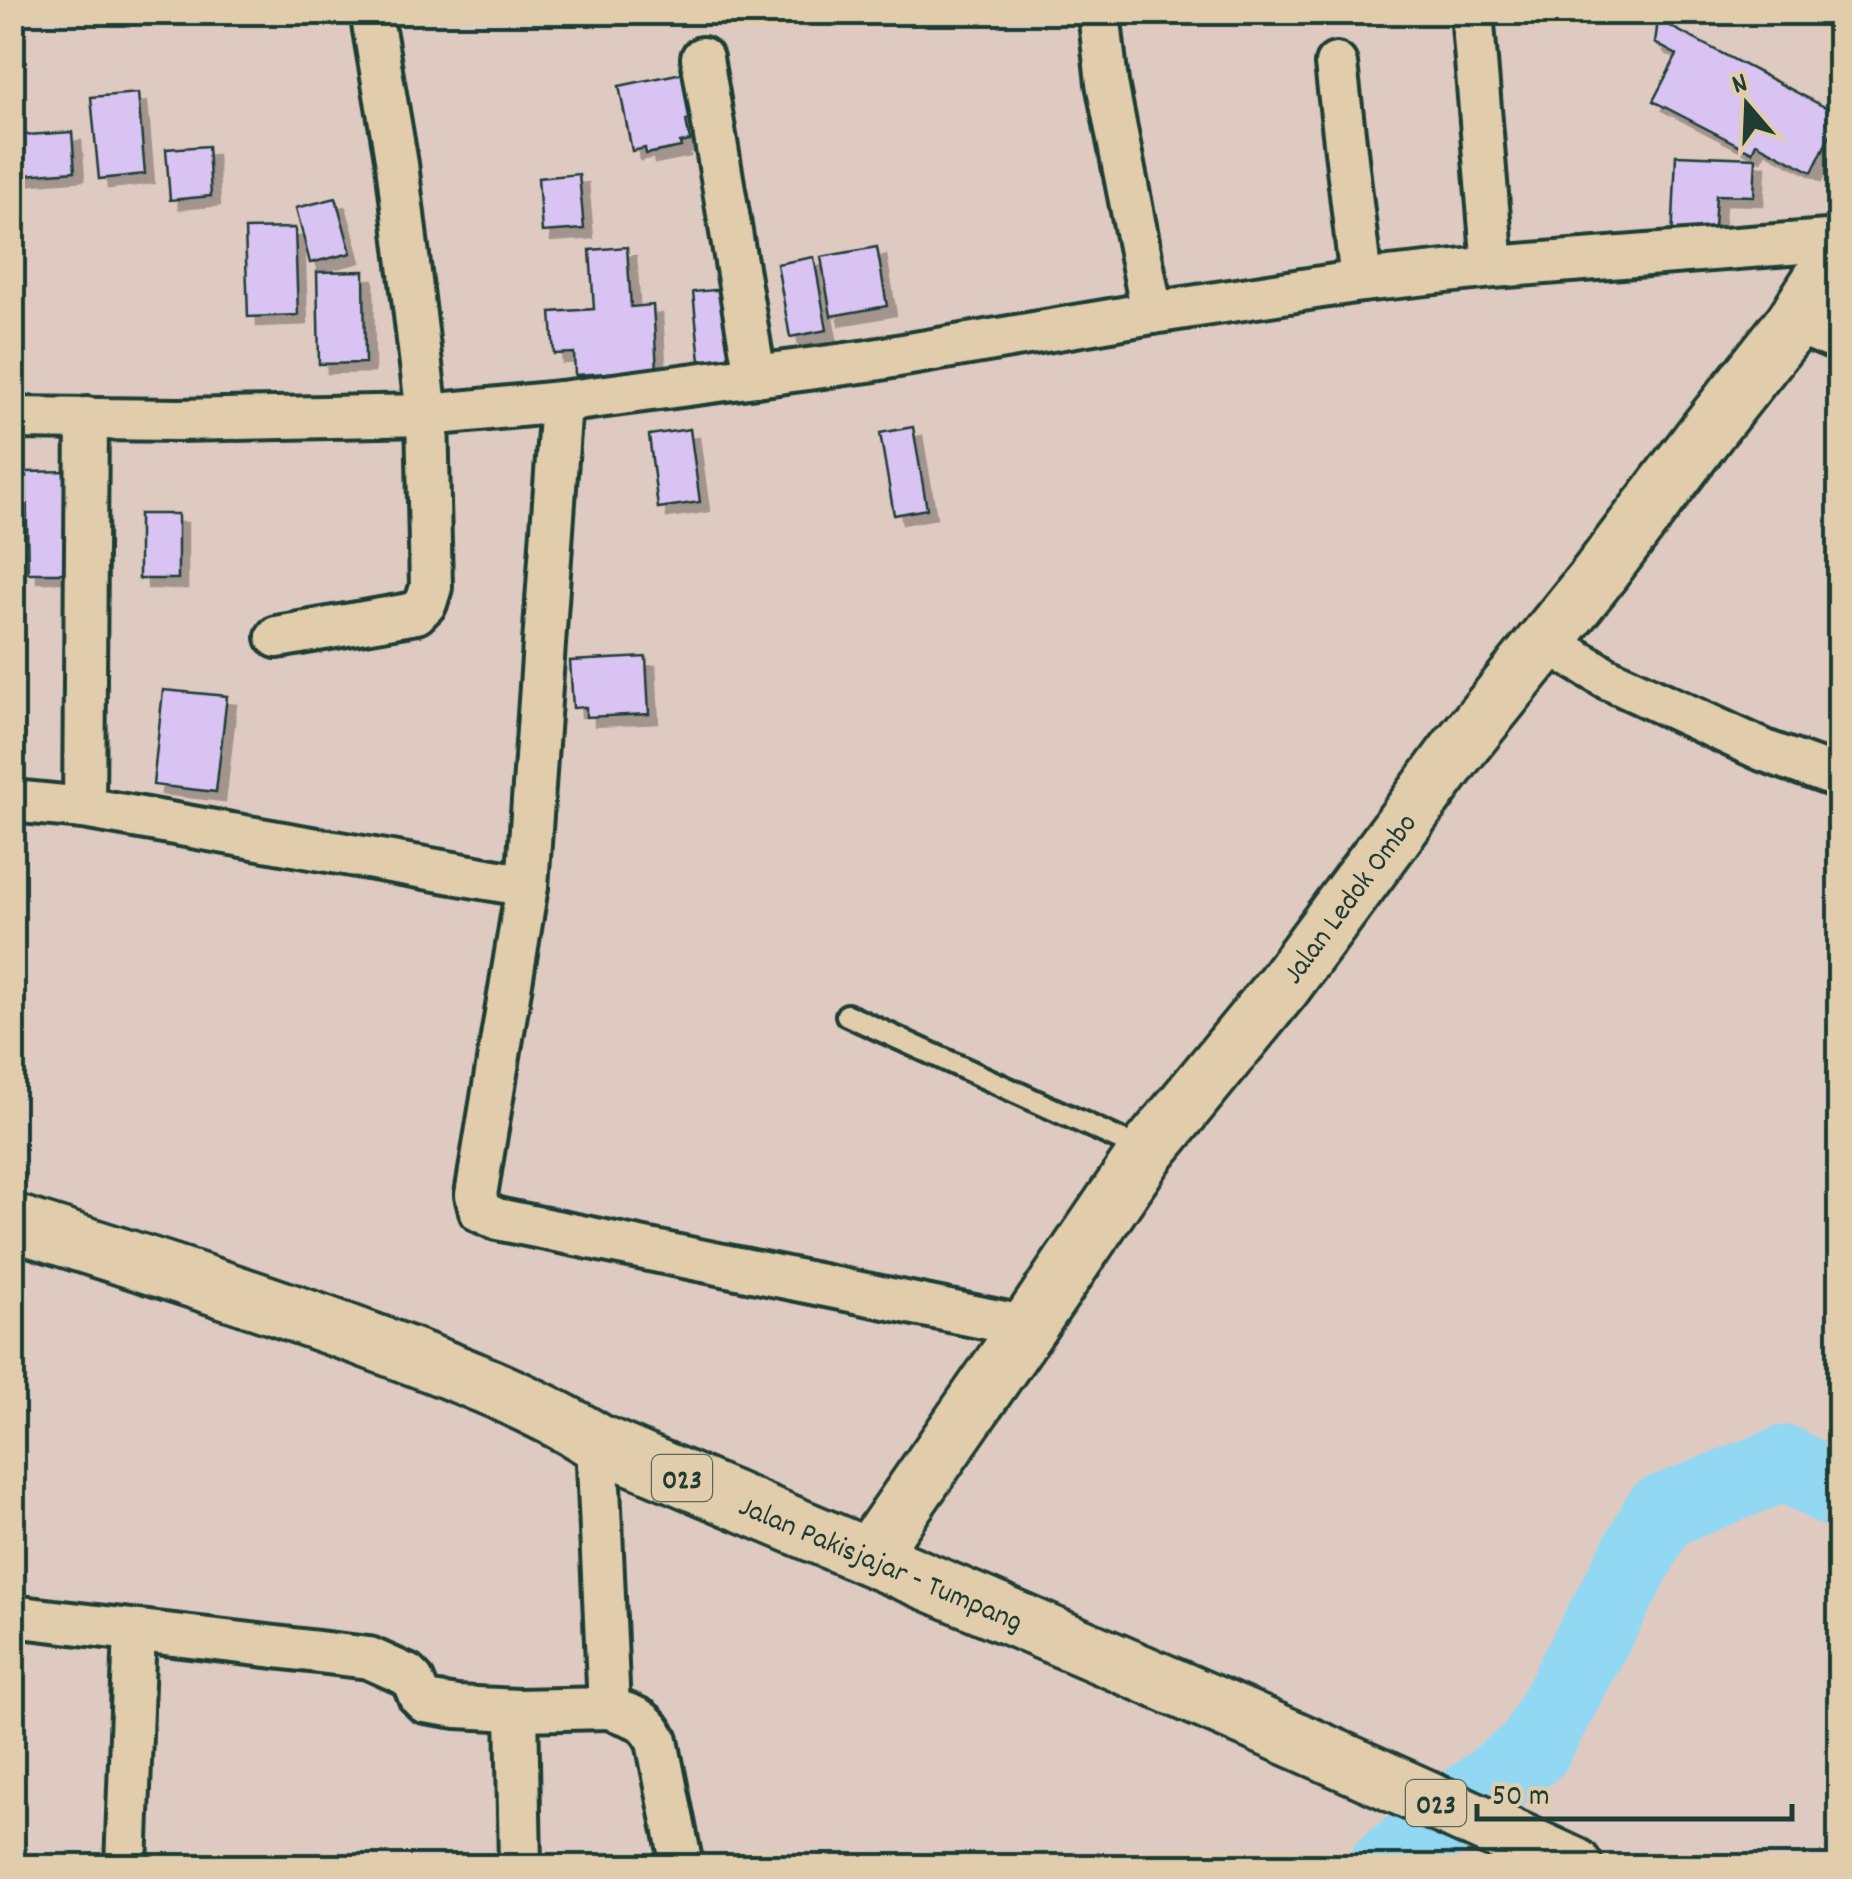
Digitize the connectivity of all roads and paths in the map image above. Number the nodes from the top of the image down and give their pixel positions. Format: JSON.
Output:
{"nodes":[{"id":1,"x":371,"y":12,"type":"edge"},
{"id":2,"x":1099,"y":12,"type":"edge"},
{"id":3,"x":1472,"y":12,"type":"edge"},
{"id":4,"x":702,"y":58,"type":"dead end"},
{"id":5,"x":1336,"y":64,"type":"dead end"},
{"id":6,"x":1840,"y":240,"type":"edge"},
{"id":7,"x":1840,"y":250,"type":"edge"},
{"id":8,"x":1493,"y":267,"type":"junction"},
{"id":9,"x":1361,"y":281,"type":"junction"},
{"id":10,"x":1152,"y":313,"type":"junction"},
{"id":11,"x":1817,"y":332,"type":"edge"},
{"id":12,"x":754,"y":376,"type":"junction"},
{"id":13,"x":561,"y":402,"type":"junction"},
{"id":14,"x":427,"y":414,"type":"junction"},
{"id":15,"x":12,"y":418,"type":"edge"},
{"id":16,"x":87,"y":418,"type":"junction"},
{"id":17,"x":276,"y":637,"type":"dead end"},
{"id":18,"x":1546,"y":641,"type":"junction"},
{"id":19,"x":1840,"y":778,"type":"edge"},
{"id":20,"x":12,"y":801,"type":"edge"},
{"id":21,"x":84,"y":808,"type":"junction"},
{"id":22,"x":527,"y":886,"type":"junction"},
{"id":23,"x":847,"y":1014,"type":"dead end"},
{"id":24,"x":1147,"y":1152,"type":"junction"},
{"id":25,"x":12,"y":1222,"type":"edge"},
{"id":26,"x":1028,"y":1327,"type":"junction"},
{"id":27,"x":597,"y":1442,"type":"junction"},
{"id":28,"x":868,"y":1556,"type":"junction"},
{"id":29,"x":12,"y":1616,"type":"edge"},
{"id":30,"x":135,"y":1631,"type":"junction"},
{"id":31,"x":609,"y":1708,"type":"junction"},
{"id":32,"x":517,"y":1710,"type":"junction"},
{"id":33,"x":1546,"y":1858,"type":"edge"},
{"id":34,"x":520,"y":1864,"type":"dead end"},
{"id":35,"x":126,"y":1866,"type":"edge"},
{"id":36,"x":682,"y":1866,"type":"edge"}],
"edges":[{"from":1,"to":14,"type":"street"},
{"from":2,"to":10,"type":"street"},
{"from":3,"to":8,"type":"street"},
{"from":4,"to":12,"type":"street"},
{"from":5,"to":9,"type":"street"},
{"from":6,"to":8,"type":"street"},
{"from":7,"to":11,"type":"main road","name":"Jalan Ledok Ombo"},
{"from":8,"to":9,"type":"street"},
{"from":9,"to":10,"type":"street"},
{"from":10,"to":12,"type":"street"},
{"from":11,"to":18,"type":"main road","name":"Jalan Ledok Ombo"},
{"from":12,"to":13,"type":"street"},
{"from":13,"to":14,"type":"street"},
{"from":13,"to":22,"type":"street"},
{"from":14,"to":16,"type":"street"},
{"from":14,"to":17,"type":"street"},
{"from":15,"to":16,"type":"street"},
{"from":16,"to":21,"type":"street"},
{"from":18,"to":19,"type":"street"},
{"from":18,"to":24,"type":"main road","name":"Jalan Ledok Ombo"},
{"from":20,"to":21,"type":"street"},
{"from":21,"to":22,"type":"street"},
{"from":22,"to":26,"type":"street"},
{"from":23,"to":24,"type":"lane"},
{"from":24,"to":26,"type":"main road","name":"Jalan Ledok Ombo"},
{"from":25,"to":27,"type":"main road","name":"Jalan Pakisjajar - Tumpang","number":"023"},
{"from":26,"to":28,"type":"main road","name":"Jalan Ledok Ombo"},
{"from":27,"to":28,"type":"main road","name":"Jalan Pakisjajar - Tumpang","number":"023"},
{"from":27,"to":31,"type":"street"},
{"from":28,"to":33,"type":"main road","name":"Jalan Pakisjajar - Tumpang","number":"023"},
{"from":29,"to":30,"type":"street"},
{"from":30,"to":32,"type":"street"},
{"from":30,"to":35,"type":"street"},
{"from":31,"to":32,"type":"street"},
{"from":31,"to":36,"type":"street"},
{"from":32,"to":34,"type":"street"}]}
